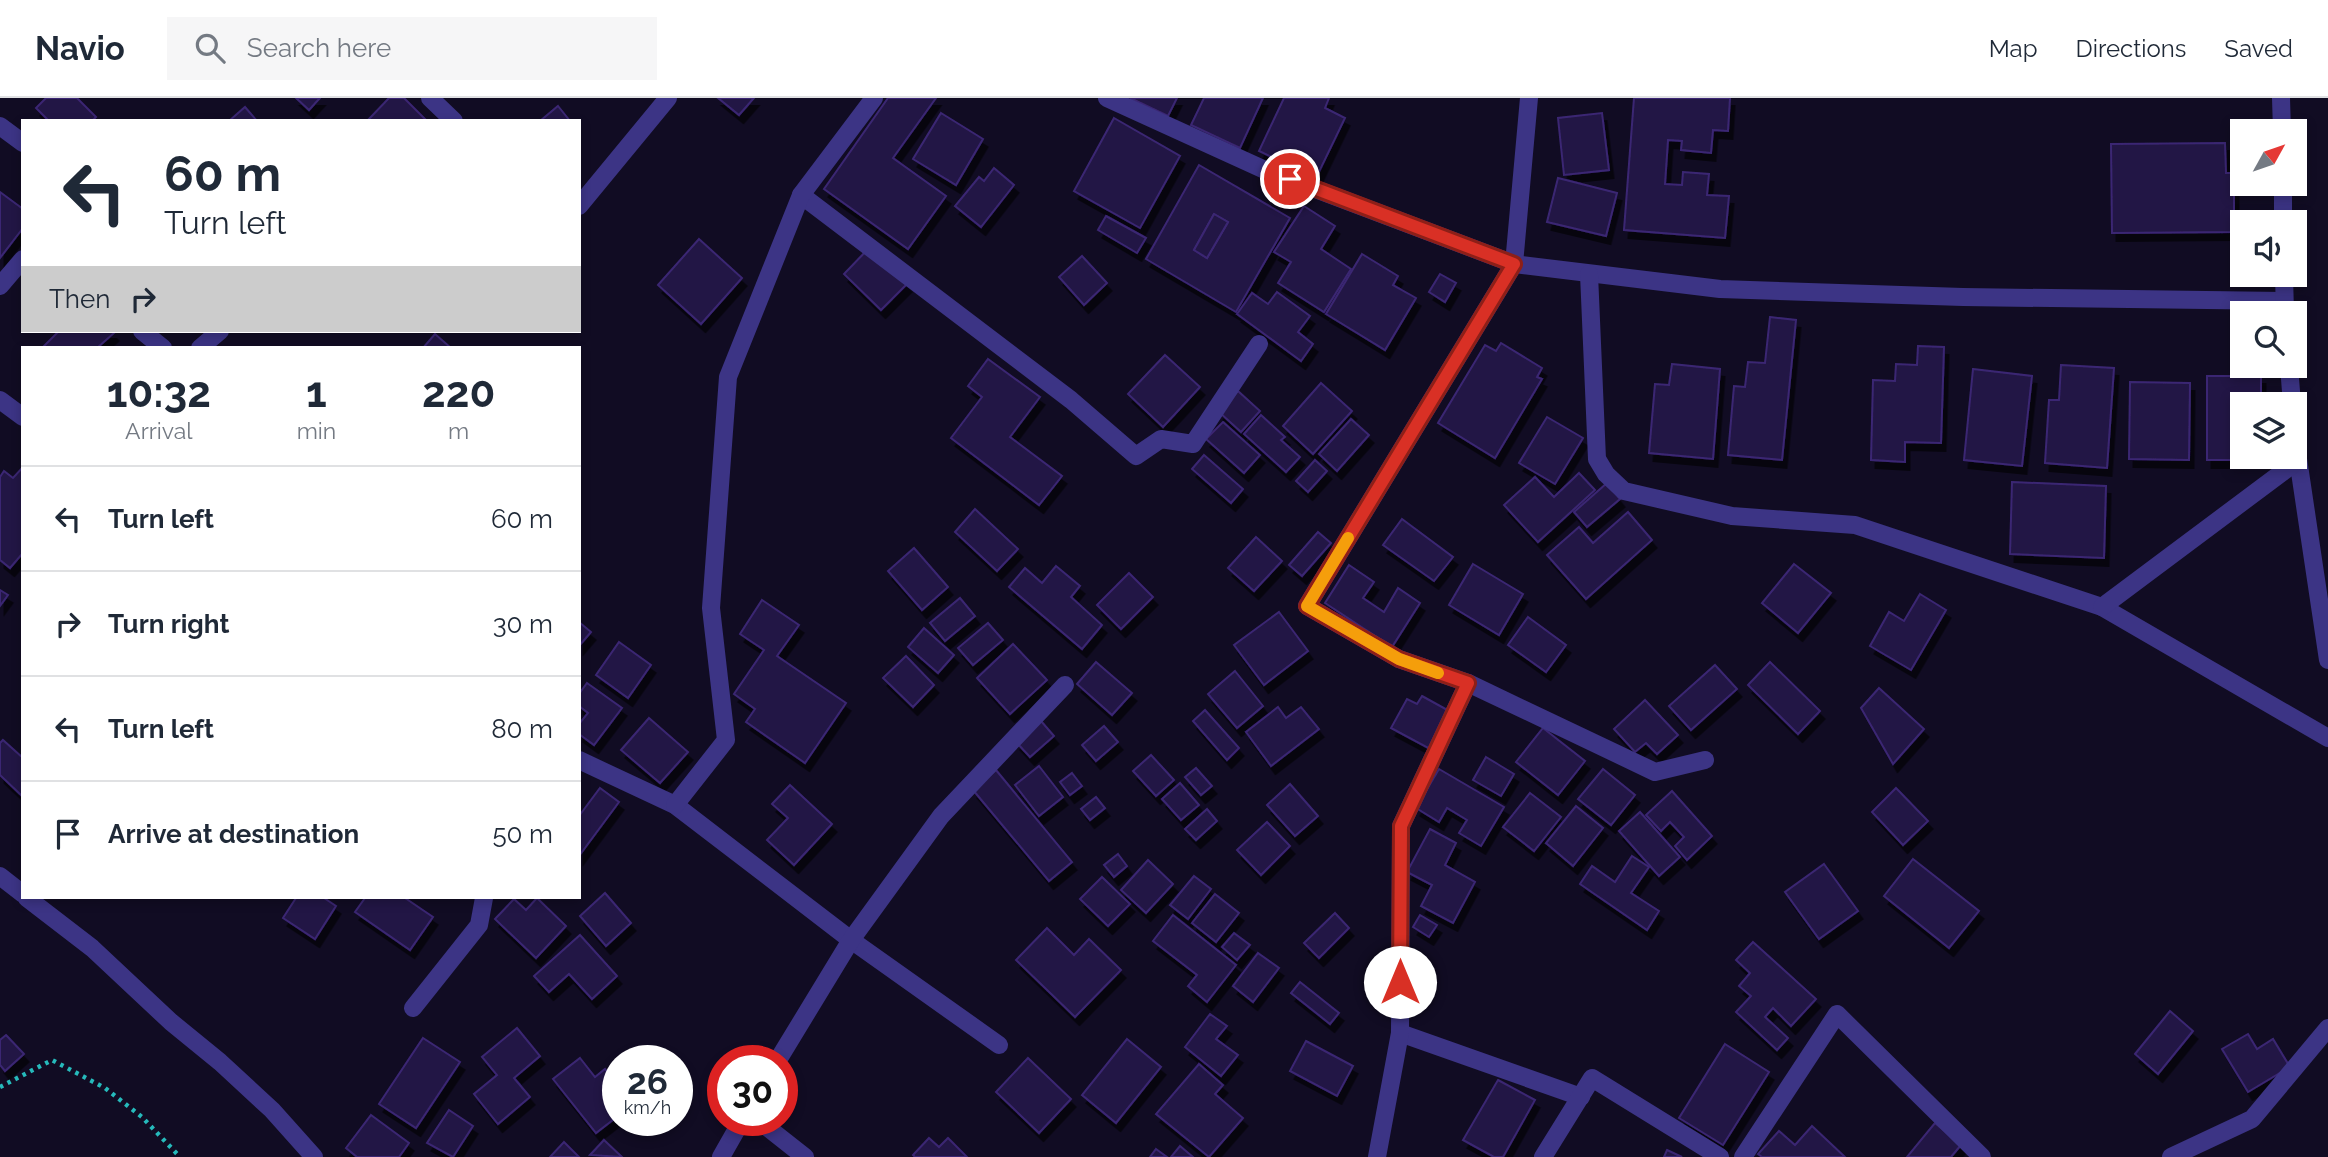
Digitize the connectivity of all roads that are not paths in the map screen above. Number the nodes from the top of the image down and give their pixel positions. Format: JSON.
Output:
{"nodes":[{"id":1,"x":430,"y":98,"type":"edge"},
{"id":2,"x":668,"y":98,"type":"edge"},
{"id":3,"x":874,"y":98,"type":"edge"},
{"id":4,"x":1108,"y":98,"type":"edge"},
{"id":5,"x":1529,"y":98,"type":"edge"},
{"id":6,"x":2281,"y":98,"type":"edge"},
{"id":7,"x":452,"y":119,"type":"edge"},
{"id":8,"x":2282,"y":119,"type":"edge"},
{"id":9,"x":0,"y":125,"type":"edge"},
{"id":10,"x":21,"y":141,"type":"edge"},
{"id":11,"x":801,"y":195,"type":"junction"},
{"id":12,"x":581,"y":204,"type":"edge"},
{"id":13,"x":21,"y":261,"type":"edge"},
{"id":14,"x":1514,"y":264,"type":"junction"},
{"id":15,"x":1589,"y":274,"type":"junction"},
{"id":16,"x":0,"y":286,"type":"edge"},
{"id":17,"x":2230,"y":305,"type":"edge"},
{"id":18,"x":144,"y":333,"type":"edge"},
{"id":19,"x":218,"y":333,"type":"edge"},
{"id":20,"x":1259,"y":344,"type":"dead end"},
{"id":21,"x":161,"y":346,"type":"edge"},
{"id":22,"x":202,"y":346,"type":"edge"},
{"id":23,"x":0,"y":400,"type":"edge"},
{"id":24,"x":21,"y":416,"type":"edge"},
{"id":25,"x":2287,"y":469,"type":"edge"},
{"id":26,"x":2297,"y":469,"type":"edge"},
{"id":27,"x":2102,"y":607,"type":"junction"},
{"id":28,"x":2328,"y":660,"type":"edge"},
{"id":29,"x":1468,"y":683,"type":"junction"},
{"id":30,"x":1065,"y":685,"type":"dead end"},
{"id":31,"x":2328,"y":738,"type":"edge"},
{"id":32,"x":1705,"y":760,"type":"dead end"},
{"id":33,"x":581,"y":761,"type":"edge"},
{"id":34,"x":675,"y":805,"type":"junction"},
{"id":35,"x":0,"y":876,"type":"edge"},
{"id":36,"x":21,"y":893,"type":"edge"},
{"id":37,"x":29,"y":899,"type":"edge"},
{"id":38,"x":484,"y":899,"type":"edge"},
{"id":39,"x":851,"y":940,"type":"junction"},
{"id":40,"x":413,"y":1008,"type":"dead end"},
{"id":41,"x":2328,"y":1028,"type":"edge"},
{"id":42,"x":1400,"y":1033,"type":"junction"},
{"id":43,"x":787,"y":1045,"type":"edge"},
{"id":44,"x":999,"y":1045,"type":"dead end"},
{"id":45,"x":1581,"y":1097,"type":"junction"},
{"id":46,"x":733,"y":1136,"type":"edge"},
{"id":47,"x":778,"y":1136,"type":"edge"},
{"id":48,"x":1975,"y":1154,"type":"edge"},
{"id":49,"x":314,"y":1157,"type":"edge"},
{"id":50,"x":721,"y":1157,"type":"edge"},
{"id":51,"x":805,"y":1157,"type":"edge"},
{"id":52,"x":1377,"y":1157,"type":"edge"},
{"id":53,"x":1544,"y":1157,"type":"edge"},
{"id":54,"x":1720,"y":1157,"type":"edge"},
{"id":55,"x":1743,"y":1157,"type":"edge"},
{"id":56,"x":2171,"y":1157,"type":"edge"}],
"edges":[{"from":1,"to":7,"type":"street"},
{"from":2,"to":12,"type":"street"},
{"from":3,"to":11,"type":"street"},
{"from":4,"to":14,"type":"street"},
{"from":5,"to":14,"type":"street"},
{"from":6,"to":8,"type":"street"},
{"from":9,"to":10,"type":"street"},
{"from":11,"to":20,"type":"street"},
{"from":11,"to":34,"type":"street"},
{"from":13,"to":16,"type":"street"},
{"from":14,"to":15,"type":"street"},
{"from":14,"to":29,"type":"street"},
{"from":15,"to":17,"type":"street"},
{"from":15,"to":27,"type":"street"},
{"from":18,"to":21,"type":"street"},
{"from":19,"to":22,"type":"street"},
{"from":23,"to":24,"type":"street"},
{"from":25,"to":27,"type":"street"},
{"from":26,"to":28,"type":"street"},
{"from":27,"to":31,"type":"street"},
{"from":29,"to":32,"type":"street"},
{"from":29,"to":42,"type":"street"},
{"from":30,"to":39,"type":"street"},
{"from":33,"to":34,"type":"street"},
{"from":34,"to":39,"type":"street"},
{"from":35,"to":36,"type":"street"},
{"from":37,"to":49,"type":"street"},
{"from":38,"to":40,"type":"street"},
{"from":39,"to":43,"type":"street"},
{"from":39,"to":44,"type":"street"},
{"from":41,"to":56,"type":"street"},
{"from":42,"to":45,"type":"street"},
{"from":42,"to":52,"type":"street"},
{"from":45,"to":53,"type":"street"},
{"from":45,"to":54,"type":"street"},
{"from":46,"to":50,"type":"street"},
{"from":47,"to":51,"type":"street"},
{"from":48,"to":55,"type":"street"}]}
